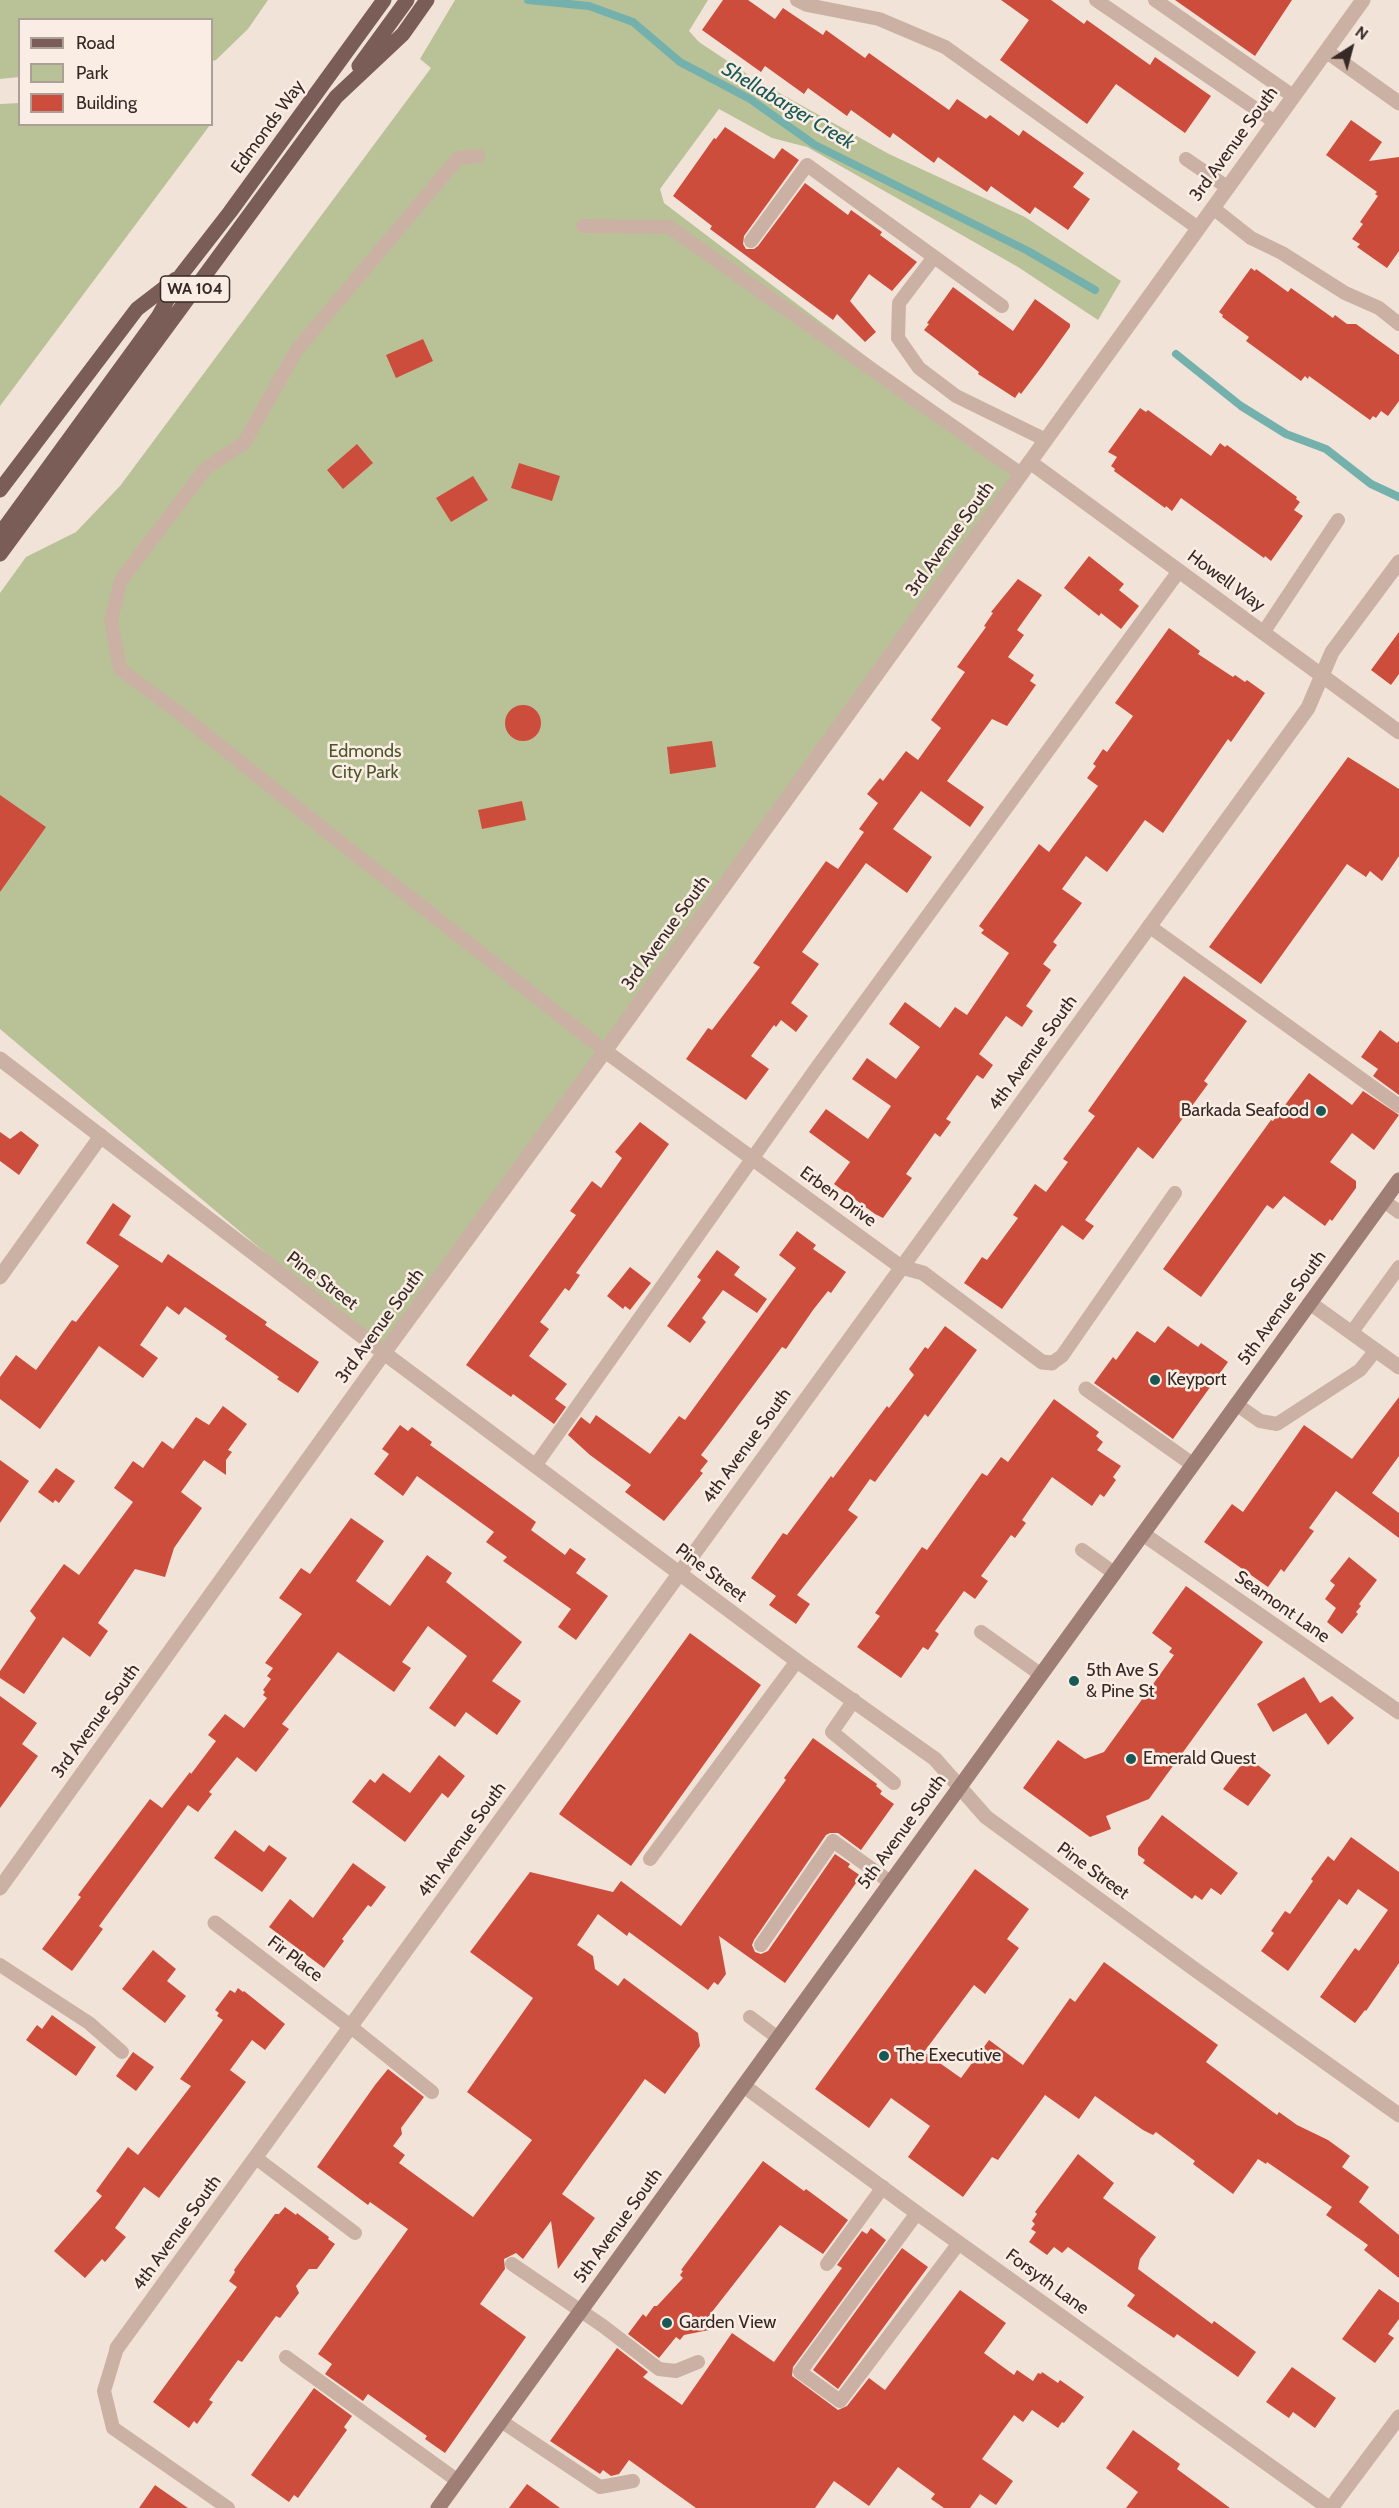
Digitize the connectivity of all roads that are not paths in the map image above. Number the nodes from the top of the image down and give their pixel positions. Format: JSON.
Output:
{"nodes":[{"id":1,"x":384,"y":0,"type":"edge"},
{"id":2,"x":407,"y":0,"type":"edge"},
{"id":3,"x":427,"y":0,"type":"edge"},
{"id":4,"x":797,"y":0,"type":"edge"},
{"id":5,"x":1096,"y":0,"type":"edge"},
{"id":6,"x":1155,"y":0,"type":"edge"},
{"id":7,"x":1363,"y":0,"type":"edge"},
{"id":8,"x":1326,"y":51,"type":"junction"},
{"id":9,"x":1293,"y":96,"type":"junction"},
{"id":10,"x":336,"y":97,"type":"junction"},
{"id":11,"x":1399,"y":103,"type":"edge"},
{"id":12,"x":1275,"y":122,"type":"junction"},
{"id":13,"x":478,"y":156,"type":"dead end"},
{"id":14,"x":1186,"y":159,"type":"dead end"},
{"id":15,"x":1227,"y":187,"type":"junction"},
{"id":16,"x":1213,"y":208,"type":"junction"},
{"id":17,"x":583,"y":226,"type":"dead end"},
{"id":18,"x":1198,"y":228,"type":"junction"},
{"id":19,"x":752,"y":240,"type":"dead end"},
{"id":20,"x":934,"y":256,"type":"junction"},
{"id":21,"x":181,"y":275,"type":"junction"},
{"id":22,"x":1002,"y":306,"type":"dead end"},
{"id":23,"x":1399,"y":324,"type":"edge"},
{"id":24,"x":1046,"y":440,"type":"junction"},
{"id":25,"x":1026,"y":468,"type":"junction"},
{"id":26,"x":0,"y":490,"type":"edge"},
{"id":27,"x":1338,"y":520,"type":"dead end"},
{"id":28,"x":0,"y":534,"type":"edge"},
{"id":29,"x":0,"y":554,"type":"edge"},
{"id":30,"x":1399,"y":562,"type":"edge"},
{"id":31,"x":1179,"y":571,"type":"junction"},
{"id":32,"x":1263,"y":633,"type":"junction"},
{"id":33,"x":1322,"y":676,"type":"junction"},
{"id":34,"x":1399,"y":732,"type":"edge"},
{"id":35,"x":1149,"y":926,"type":"junction"},
{"id":36,"x":605,"y":1051,"type":"junction"},
{"id":37,"x":0,"y":1059,"type":"edge"},
{"id":38,"x":1399,"y":1106,"type":"edge"},
{"id":39,"x":101,"y":1136,"type":"junction"},
{"id":40,"x":753,"y":1159,"type":"junction"},
{"id":41,"x":1399,"y":1180,"type":"edge"},
{"id":42,"x":1175,"y":1193,"type":"dead end"},
{"id":43,"x":1384,"y":1201,"type":"junction"},
{"id":44,"x":1399,"y":1212,"type":"edge"},
{"id":45,"x":901,"y":1267,"type":"junction"},
{"id":46,"x":1399,"y":1267,"type":"edge"},
{"id":47,"x":0,"y":1277,"type":"edge"},
{"id":48,"x":1310,"y":1303,"type":"junction"},
{"id":49,"x":1352,"y":1332,"type":"junction"},
{"id":50,"x":1376,"y":1350,"type":"junction"},
{"id":51,"x":384,"y":1353,"type":"junction"},
{"id":52,"x":1052,"y":1363,"type":"joint"},
{"id":53,"x":1399,"y":1367,"type":"edge"},
{"id":54,"x":1086,"y":1389,"type":"dead end"},
{"id":55,"x":1236,"y":1404,"type":"junction"},
{"id":56,"x":1192,"y":1464,"type":"junction"},
{"id":57,"x":535,"y":1466,"type":"junction"},
{"id":58,"x":1143,"y":1534,"type":"junction"},
{"id":59,"x":1082,"y":1550,"type":"dead end"},
{"id":60,"x":1114,"y":1573,"type":"junction"},
{"id":61,"x":679,"y":1574,"type":"junction"},
{"id":62,"x":981,"y":1632,"type":"dead end"},
{"id":63,"x":797,"y":1661,"type":"junction"},
{"id":64,"x":1040,"y":1674,"type":"junction"},
{"id":65,"x":854,"y":1700,"type":"junction"},
{"id":66,"x":1399,"y":1712,"type":"edge"},
{"id":67,"x":894,"y":1783,"type":"dead end"},
{"id":68,"x":959,"y":1787,"type":"junction"},
{"id":69,"x":650,"y":1859,"type":"dead end"},
{"id":70,"x":890,"y":1882,"type":"junction"},
{"id":71,"x":0,"y":1888,"type":"edge"},
{"id":72,"x":215,"y":1923,"type":"dead end"},
{"id":73,"x":762,"y":1945,"type":"dead end"},
{"id":74,"x":0,"y":1965,"type":"edge"},
{"id":75,"x":750,"y":2017,"type":"dead end"},
{"id":76,"x":351,"y":2027,"type":"junction"},
{"id":77,"x":778,"y":2038,"type":"junction"},
{"id":78,"x":122,"y":2052,"type":"dead end"},
{"id":79,"x":744,"y":2086,"type":"junction"},
{"id":80,"x":432,"y":2092,"type":"dead end"},
{"id":81,"x":1399,"y":2115,"type":"edge"},
{"id":82,"x":256,"y":2158,"type":"junction"},
{"id":83,"x":883,"y":2187,"type":"junction"},
{"id":84,"x":917,"y":2213,"type":"junction"},
{"id":85,"x":355,"y":2233,"type":"dead end"},
{"id":86,"x":959,"y":2243,"type":"junction"},
{"id":87,"x":512,"y":2264,"type":"dead end"},
{"id":88,"x":827,"y":2264,"type":"dead end"},
{"id":89,"x":581,"y":2311,"type":"junction"},
{"id":90,"x":117,"y":2348,"type":"joint"},
{"id":91,"x":286,"y":2357,"type":"dead end"},
{"id":92,"x":698,"y":2362,"type":"dead end"},
{"id":93,"x":1399,"y":2417,"type":"edge"},
{"id":94,"x":501,"y":2421,"type":"junction"},
{"id":95,"x":458,"y":2481,"type":"junction"},
{"id":96,"x":633,"y":2481,"type":"dead end"},
{"id":97,"x":228,"y":2508,"type":"edge"},
{"id":98,"x":438,"y":2508,"type":"edge"},
{"id":99,"x":1330,"y":2508,"type":"edge"}],
"edges":[{"from":1,"to":21,"type":"main road","name":"Edmonds Way","number":"WA 104"},
{"from":2,"to":10,"type":"main road","number":"WA 104"},
{"from":3,"to":10,"type":"main road","number":"WA 104"},
{"from":4,"to":18,"type":"lane"},
{"from":5,"to":12,"type":"lane"},
{"from":6,"to":9,"type":"lane"},
{"from":7,"to":8,"type":"street","name":"3rd Avenue South"},
{"from":8,"to":9,"type":"street","name":"3rd Avenue South"},
{"from":8,"to":11,"type":"street"},
{"from":9,"to":12,"type":"street","name":"3rd Avenue South"},
{"from":10,"to":29,"type":"main road","number":"WA 104"},
{"from":12,"to":15,"type":"street","name":"3rd Avenue South"},
{"from":13,"to":36,"type":"lane"},
{"from":14,"to":15,"type":"lane"},
{"from":15,"to":16,"type":"street","name":"3rd Avenue South"},
{"from":16,"to":18,"type":"street","name":"3rd Avenue South"},
{"from":16,"to":23,"type":"lane"},
{"from":17,"to":25,"type":"lane"},
{"from":18,"to":24,"type":"street","name":"3rd Avenue South"},
{"from":19,"to":20,"type":"lane"},
{"from":20,"to":22,"type":"lane"},
{"from":20,"to":24,"type":"lane"},
{"from":21,"to":26,"type":"main road","name":"Edmonds Way","number":"WA 104"},
{"from":21,"to":28,"type":"main road","name":"Edmonds Way","number":"WA 104"},
{"from":24,"to":25,"type":"street","name":"3rd Avenue South"},
{"from":25,"to":31,"type":"street","name":"Howell Way"},
{"from":25,"to":36,"type":"street","name":"3rd Avenue South"},
{"from":27,"to":32,"type":"lane"},
{"from":30,"to":33,"type":"street","name":"4th Avenue South"},
{"from":31,"to":32,"type":"street","name":"Howell Way"},
{"from":31,"to":40,"type":"lane"},
{"from":32,"to":33,"type":"street","name":"Howell Way"},
{"from":33,"to":34,"type":"street","name":"Howell Way"},
{"from":33,"to":35,"type":"street","name":"4th Avenue South"},
{"from":35,"to":38,"type":"lane"},
{"from":35,"to":45,"type":"street","name":"4th Avenue South"},
{"from":36,"to":40,"type":"street","name":"Erben Drive"},
{"from":36,"to":51,"type":"street","name":"3rd Avenue South"},
{"from":37,"to":39,"type":"street","name":"Pine Street"},
{"from":39,"to":47,"type":"street"},
{"from":39,"to":51,"type":"street","name":"Pine Street"},
{"from":40,"to":45,"type":"street","name":"Erben Drive"},
{"from":40,"to":57,"type":"lane"},
{"from":41,"to":43,"type":"main road","name":"5th Avenue South"},
{"from":42,"to":52,"type":"lane"},
{"from":43,"to":44,"type":"lane"},
{"from":43,"to":48,"type":"main road","name":"5th Avenue South"},
{"from":45,"to":52,"type":"street","name":"Erben Drive"},
{"from":45,"to":61,"type":"street","name":"4th Avenue South"},
{"from":46,"to":49,"type":"lane"},
{"from":48,"to":49,"type":"street"},
{"from":48,"to":55,"type":"main road","name":"5th Avenue South"},
{"from":49,"to":50,"type":"street"},
{"from":50,"to":53,"type":"street"},
{"from":50,"to":55,"type":"lane"},
{"from":51,"to":57,"type":"street","name":"Pine Street"},
{"from":51,"to":71,"type":"street","name":"3rd Avenue South"},
{"from":54,"to":56,"type":"street"},
{"from":55,"to":56,"type":"main road","name":"5th Avenue South"},
{"from":56,"to":58,"type":"main road","name":"5th Avenue South"},
{"from":57,"to":61,"type":"street","name":"Pine Street"},
{"from":58,"to":60,"type":"main road","name":"5th Avenue South"},
{"from":58,"to":66,"type":"street","name":"Seamont Lane"},
{"from":59,"to":60,"type":"lane"},
{"from":60,"to":64,"type":"main road","name":"5th Avenue South"},
{"from":61,"to":63,"type":"street","name":"Pine Street"},
{"from":61,"to":76,"type":"street","name":"4th Avenue South"},
{"from":62,"to":64,"type":"lane"},
{"from":63,"to":65,"type":"street","name":"Pine Street"},
{"from":63,"to":69,"type":"lane"},
{"from":64,"to":68,"type":"main road","name":"5th Avenue South"},
{"from":65,"to":67,"type":"lane"},
{"from":65,"to":68,"type":"street","name":"Pine Street"},
{"from":68,"to":70,"type":"main road","name":"5th Avenue South"},
{"from":68,"to":81,"type":"street","name":"Pine Street"},
{"from":70,"to":73,"type":"lane"},
{"from":70,"to":77,"type":"main road","name":"5th Avenue South"},
{"from":72,"to":76,"type":"street","name":"Fir Place"},
{"from":74,"to":78,"type":"lane"},
{"from":75,"to":77,"type":"lane"},
{"from":76,"to":80,"type":"lane"},
{"from":76,"to":82,"type":"street","name":"4th Avenue South"},
{"from":77,"to":79,"type":"main road","name":"5th Avenue South"},
{"from":79,"to":83,"type":"street","name":"Forsyth Lane"},
{"from":79,"to":89,"type":"main road","name":"5th Avenue South"},
{"from":82,"to":85,"type":"lane"},
{"from":82,"to":90,"type":"street","name":"4th Avenue South"},
{"from":83,"to":84,"type":"street","name":"Forsyth Lane"},
{"from":83,"to":88,"type":"lane"},
{"from":84,"to":86,"type":"street","name":"Forsyth Lane"},
{"from":84,"to":86,"type":"lane"},
{"from":86,"to":99,"type":"street","name":"Forsyth Lane"},
{"from":87,"to":89,"type":"lane"},
{"from":89,"to":92,"type":"lane"},
{"from":89,"to":94,"type":"main road","name":"5th Avenue South"},
{"from":90,"to":97,"type":"lane"},
{"from":91,"to":95,"type":"lane"},
{"from":93,"to":99,"type":"street"},
{"from":94,"to":95,"type":"main road","name":"5th Avenue South"},
{"from":94,"to":96,"type":"lane"},
{"from":95,"to":98,"type":"main road","name":"5th Avenue South"}]}
